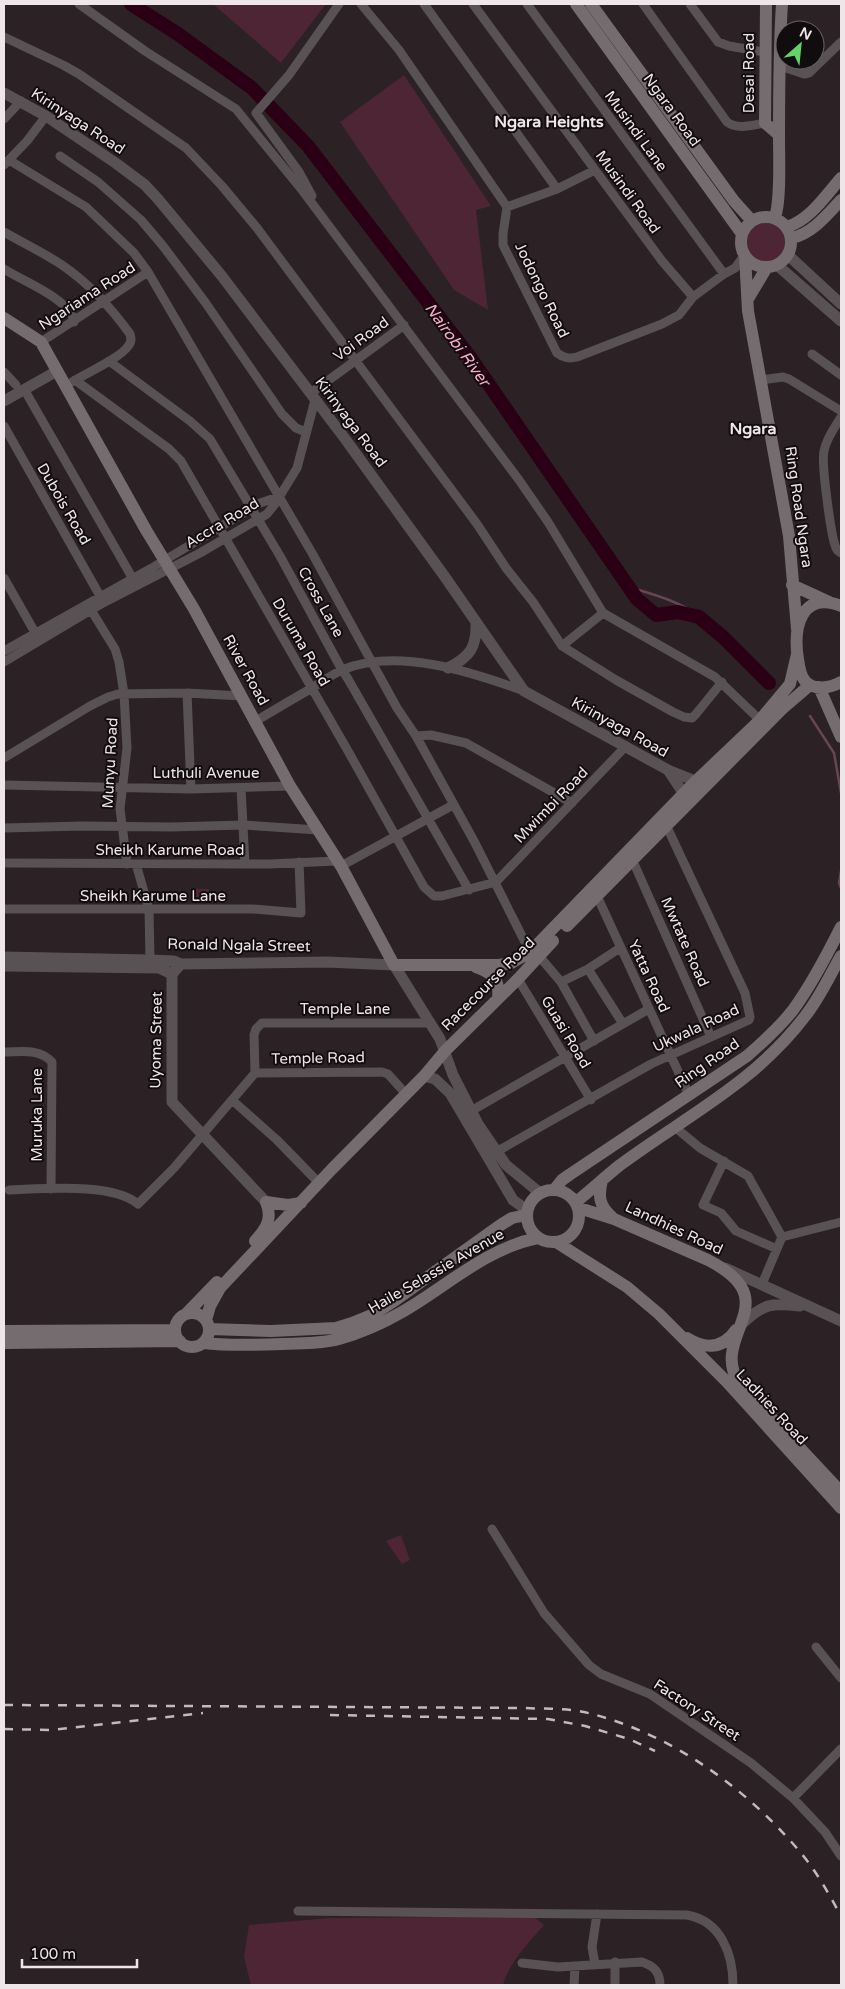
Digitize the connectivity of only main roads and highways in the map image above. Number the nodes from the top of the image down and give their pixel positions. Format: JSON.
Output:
{"nodes":[{"id":1,"x":576,"y":4,"type":"edge"},
{"id":2,"x":590,"y":4,"type":"edge"},
{"id":3,"x":766,"y":4,"type":"edge"},
{"id":4,"x":782,"y":4,"type":"edge"},
{"id":5,"x":606,"y":36,"type":"junction"},
{"id":6,"x":779,"y":135,"type":"junction"},
{"id":7,"x":841,"y":178,"type":"edge"},
{"id":8,"x":841,"y":200,"type":"edge"},
{"id":9,"x":775,"y":218,"type":"junction"},
{"id":10,"x":752,"y":221,"type":"junction"},
{"id":11,"x":789,"y":232,"type":"junction"},
{"id":12,"x":742,"y":234,"type":"junction"},
{"id":13,"x":744,"y":255,"type":"junction"},
{"id":14,"x":772,"y":266,"type":"junction"},
{"id":15,"x":748,"y":299,"type":"junction"},
{"id":16,"x":4,"y":318,"type":"edge"},
{"id":17,"x":792,"y":585,"type":"junction"},
{"id":18,"x":836,"y":604,"type":"edge"},
{"id":19,"x":797,"y":630,"type":"junction"},
{"id":20,"x":797,"y":654,"type":"junction"},
{"id":21,"x":841,"y":682,"type":"edge"},
{"id":22,"x":815,"y":686,"type":"junction"},
{"id":23,"x":841,"y":737,"type":"edge"},
{"id":24,"x":702,"y":783,"type":"junction"},
{"id":25,"x":687,"y":798,"type":"junction"},
{"id":26,"x":841,"y":927,"type":"edge"},
{"id":27,"x":534,"y":954,"type":"junction"},
{"id":28,"x":841,"y":956,"type":"edge"},
{"id":29,"x":511,"y":963,"type":"joint"},
{"id":30,"x":394,"y":965,"type":"joint"},
{"id":31,"x":474,"y":966,"type":"junction"},
{"id":32,"x":498,"y":998,"type":"junction"},
{"id":33,"x":602,"y":1180,"type":"junction"},
{"id":34,"x":554,"y":1190,"type":"junction"},
{"id":35,"x":301,"y":1203,"type":"junction"},
{"id":36,"x":578,"y":1205,"type":"junction"},
{"id":37,"x":527,"y":1212,"type":"junction"},
{"id":38,"x":614,"y":1219,"type":"junction"},
{"id":39,"x":538,"y":1238,"type":"junction"},
{"id":40,"x":556,"y":1242,"type":"junction"},
{"id":41,"x":186,"y":1314,"type":"junction"},
{"id":42,"x":742,"y":1322,"type":"junction"},
{"id":43,"x":207,"y":1324,"type":"junction"},
{"id":44,"x":4,"y":1331,"type":"edge"},
{"id":45,"x":676,"y":1331,"type":"junction"},
{"id":46,"x":178,"y":1336,"type":"junction"},
{"id":47,"x":4,"y":1343,"type":"edge"},
{"id":48,"x":203,"y":1343,"type":"junction"},
{"id":49,"x":841,"y":1492,"type":"edge"},
{"id":50,"x":841,"y":1508,"type":"edge"}],
"edges":[{"from":1,"to":5,"type":"main road","name":"Ngara Road"},
{"from":2,"to":5,"type":"main road","name":"Ngara Road"},
{"from":3,"to":6,"type":"main road","name":"Desai Road"},
{"from":4,"to":6,"type":"main road","name":"Desai Road"},
{"from":5,"to":10,"type":"main road","name":"Ngara Road"},
{"from":5,"to":12,"type":"main road","name":"Ngara Road"},
{"from":6,"to":9,"type":"main road","name":"Desai Road"},
{"from":7,"to":11,"type":"main road"},
{"from":8,"to":11,"type":"main road"},
{"from":9,"to":10,"type":"main road"},
{"from":9,"to":11,"type":"main road"},
{"from":10,"to":12,"type":"main road"},
{"from":11,"to":14,"type":"main road"},
{"from":12,"to":13,"type":"main road"},
{"from":13,"to":14,"type":"main road"},
{"from":13,"to":15,"type":"main road","name":"Ring Road Ngara"},
{"from":14,"to":15,"type":"main road"},
{"from":15,"to":17,"type":"main road","name":"Ring Road Ngara"},
{"from":16,"to":30,"type":"main road","name":"River Road"},
{"from":17,"to":18,"type":"main road","name":"Ring Road Ngara"},
{"from":17,"to":19,"type":"main road","name":"Ring Road Ngara"},
{"from":18,"to":19,"type":"main road"},
{"from":19,"to":20,"type":"main road","name":"Ring Road Ngara"},
{"from":20,"to":22,"type":"main road"},
{"from":20,"to":24,"type":"main road","name":"Racecourse Road"},
{"from":21,"to":22,"type":"main road"},
{"from":22,"to":23,"type":"main road"},
{"from":22,"to":24,"type":"main road","name":"Racecourse Road"},
{"from":24,"to":25,"type":"main road","name":"Racecourse Road"},
{"from":25,"to":27,"type":"main road","name":"Racecourse Road"},
{"from":25,"to":27,"type":"main road","name":"Racecourse Road"},
{"from":26,"to":34,"type":"main road","name":"Ring Road"},
{"from":27,"to":29,"type":"main road","name":"Racecourse Road"},
{"from":27,"to":32,"type":"main road","name":"Racecourse Road"},
{"from":28,"to":33,"type":"main road"},
{"from":29,"to":31,"type":"main road","name":"Ronald Ngala Street"},
{"from":30,"to":31,"type":"main road","name":"Ronald Ngala Street"},
{"from":31,"to":32,"type":"main road"},
{"from":32,"to":35,"type":"main road","name":"Racecourse Road"},
{"from":33,"to":36,"type":"main road"},
{"from":33,"to":38,"type":"main road"},
{"from":34,"to":36,"type":"main road"},
{"from":34,"to":37,"type":"main road"},
{"from":35,"to":41,"type":"main road"},
{"from":35,"to":43,"type":"main road","name":"Racecourse Road"},
{"from":36,"to":38,"type":"main road","name":"Landhies Road"},
{"from":36,"to":40,"type":"main road"},
{"from":37,"to":39,"type":"main road"},
{"from":37,"to":43,"type":"main road","name":"Haile Selassie Avenue"},
{"from":38,"to":42,"type":"main road","name":"Landhies Road"},
{"from":39,"to":40,"type":"main road"},
{"from":39,"to":48,"type":"main road","name":"Haile Selassie Avenue"},
{"from":40,"to":45,"type":"main road"},
{"from":41,"to":43,"type":"main road","name":"Haile Selassie Avenue"},
{"from":41,"to":46,"type":"main road"},
{"from":42,"to":45,"type":"main road","name":"Landhies Road"},
{"from":42,"to":49,"type":"main road","name":"Landhies Road"},
{"from":43,"to":48,"type":"main road"},
{"from":44,"to":46,"type":"main road","name":"Haile Selassie Avenue"},
{"from":45,"to":50,"type":"main road","name":"Ladhies Road"},
{"from":46,"to":47,"type":"main road","name":"Haile Selassie Avenue"},
{"from":46,"to":48,"type":"main road","name":"Haile Selassie Avenue"}]}
